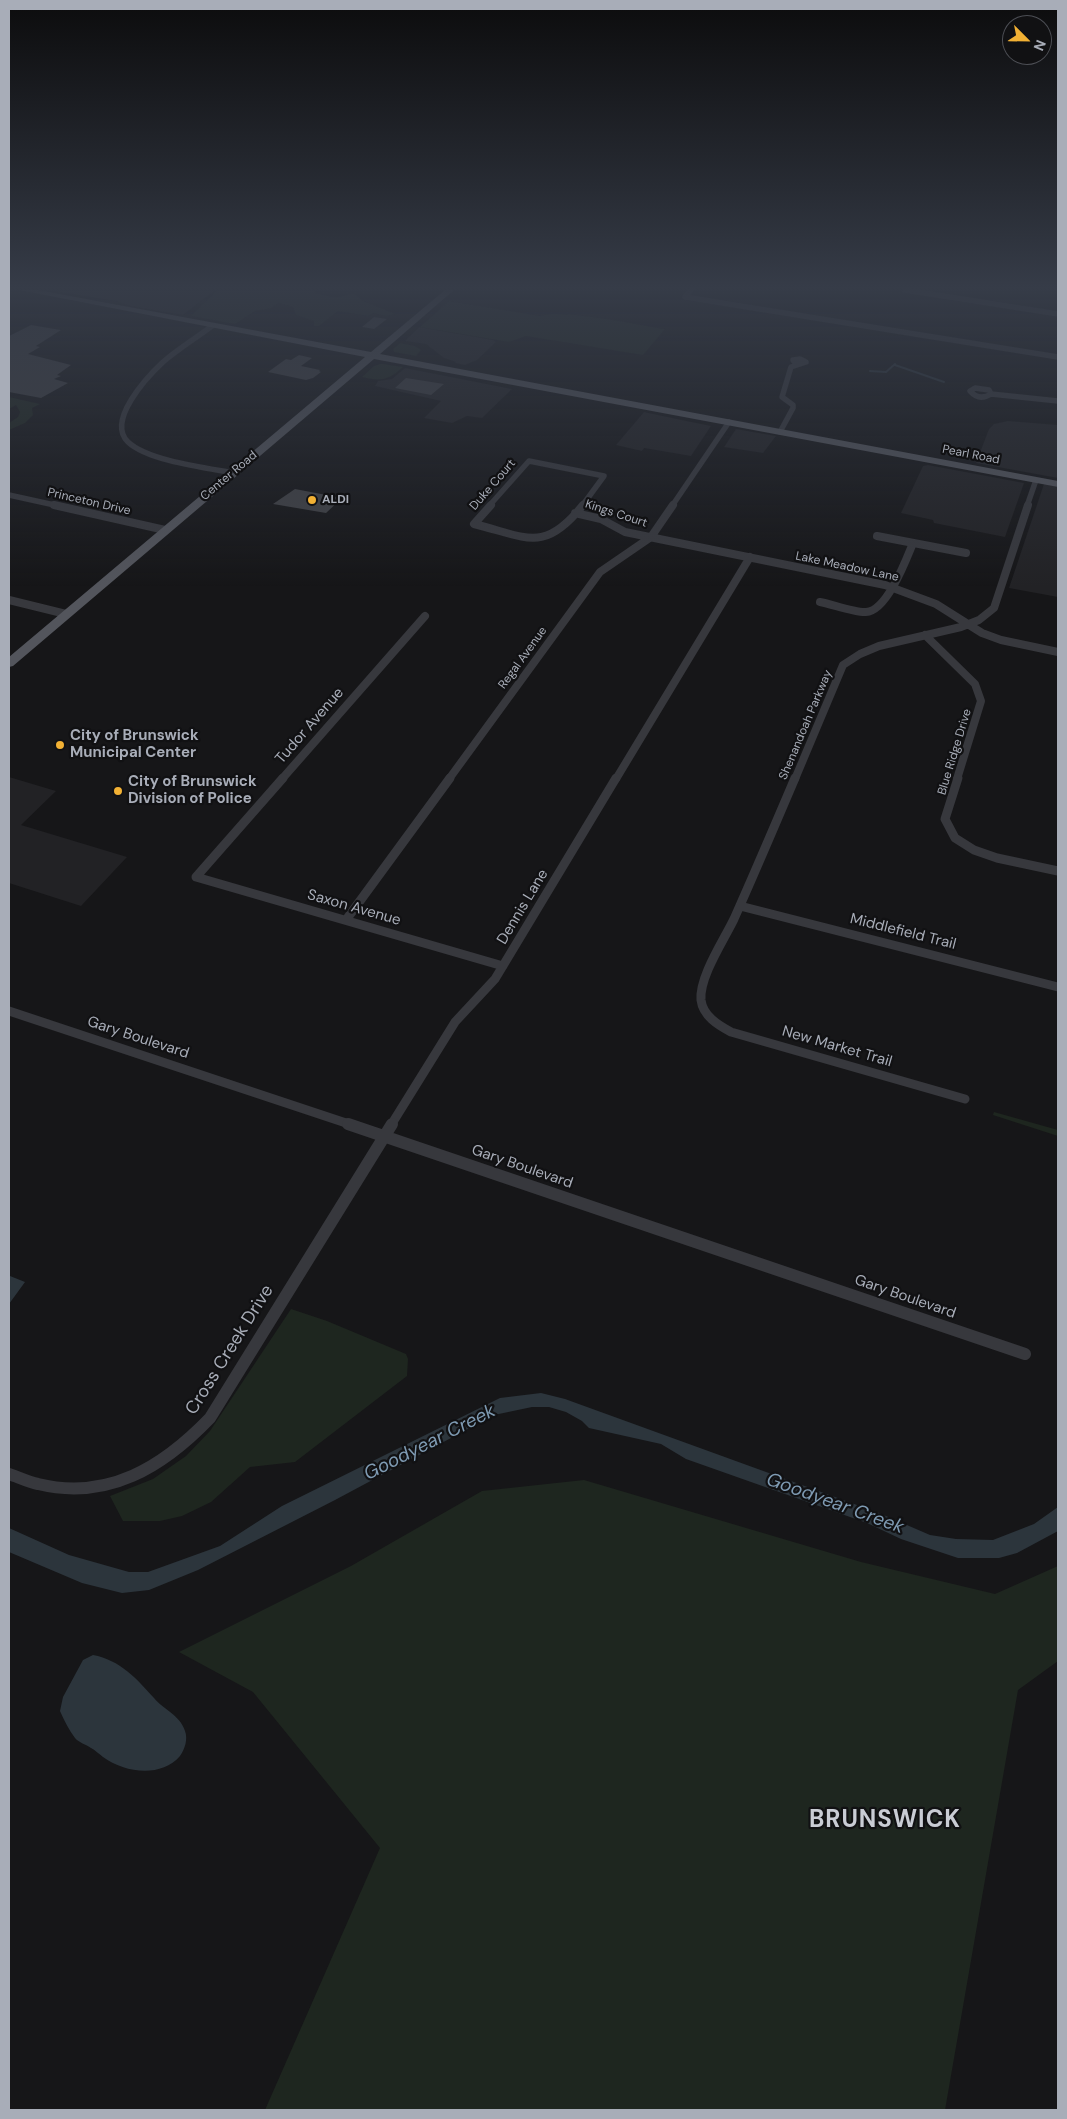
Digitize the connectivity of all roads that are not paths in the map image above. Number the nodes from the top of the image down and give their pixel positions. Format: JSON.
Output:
{"nodes":[{"id":1,"x":141,"y":389,"type":"edge"},
{"id":2,"x":334,"y":389,"type":"edge"},
{"id":3,"x":550,"y":389,"type":"edge"},
{"id":4,"x":783,"y":389,"type":"edge"},
{"id":5,"x":991,"y":394,"type":"dead end"},
{"id":6,"x":1058,"y":402,"type":"edge"},
{"id":7,"x":729,"y":422,"type":"junction"},
{"id":8,"x":780,"y":432,"type":"junction"},
{"id":9,"x":234,"y":473,"type":"junction"},
{"id":10,"x":1036,"y":480,"type":"junction"},
{"id":11,"x":1058,"y":484,"type":"edge"},
{"id":12,"x":9,"y":495,"type":"edge"},
{"id":13,"x":575,"y":513,"type":"junction"},
{"id":14,"x":165,"y":530,"type":"junction"},
{"id":15,"x":877,"y":536,"type":"dead end"},
{"id":16,"x":651,"y":537,"type":"junction"},
{"id":17,"x":912,"y":543,"type":"junction"},
{"id":18,"x":966,"y":553,"type":"dead end"},
{"id":19,"x":750,"y":557,"type":"junction"},
{"id":20,"x":892,"y":587,"type":"junction"},
{"id":21,"x":9,"y":600,"type":"edge"},
{"id":22,"x":820,"y":602,"type":"dead end"},
{"id":23,"x":66,"y":614,"type":"junction"},
{"id":24,"x":424,"y":616,"type":"dead end"},
{"id":25,"x":967,"y":625,"type":"junction"},
{"id":26,"x":925,"y":635,"type":"junction"},
{"id":27,"x":1058,"y":652,"type":"edge"},
{"id":28,"x":9,"y":663,"type":"edge"},
{"id":29,"x":1058,"y":871,"type":"edge"},
{"id":30,"x":196,"y":877,"type":"joint"},
{"id":31,"x":740,"y":906,"type":"junction"},
{"id":32,"x":346,"y":920,"type":"junction"},
{"id":33,"x":503,"y":966,"type":"junction"},
{"id":34,"x":1058,"y":987,"type":"edge"},
{"id":35,"x":9,"y":1011,"type":"edge"},
{"id":36,"x":706,"y":1012,"type":"joint"},
{"id":37,"x":965,"y":1099,"type":"dead end"},
{"id":38,"x":384,"y":1136,"type":"junction"},
{"id":39,"x":306,"y":1262,"type":"joint"},
{"id":40,"x":1025,"y":1354,"type":"dead end"},
{"id":41,"x":9,"y":1474,"type":"edge"}],
"edges":[{"from":1,"to":9,"type":"street"},
{"from":2,"to":9,"type":"main road","name":"Center Road"},
{"from":3,"to":7,"type":"main road","name":"Pearl Road"},
{"from":4,"to":8,"type":"street"},
{"from":5,"to":6,"type":"street"},
{"from":7,"to":8,"type":"main road","name":"Pearl Road"},
{"from":7,"to":16,"type":"street","name":"Regal Avenue"},
{"from":8,"to":10,"type":"main road","name":"Pearl Road"},
{"from":9,"to":14,"type":"main road","name":"Center Road"},
{"from":10,"to":11,"type":"main road","name":"Pearl Road"},
{"from":10,"to":25,"type":"street","name":"Shenandoah Parkway"},
{"from":12,"to":14,"type":"street","name":"Princeton Drive"},
{"from":13,"to":13,"type":"street","name":"Duke Court"},
{"from":13,"to":16,"type":"street","name":"Kings Court"},
{"from":14,"to":23,"type":"main road","name":"Center Road"},
{"from":15,"to":17,"type":"street"},
{"from":16,"to":19,"type":"street","name":"Lake Meadow Lane"},
{"from":16,"to":32,"type":"street","name":"Regal Avenue"},
{"from":17,"to":18,"type":"street"},
{"from":17,"to":20,"type":"street"},
{"from":19,"to":20,"type":"street","name":"Lake Meadow Lane"},
{"from":19,"to":33,"type":"street","name":"Dennis Lane"},
{"from":20,"to":22,"type":"street"},
{"from":20,"to":25,"type":"street","name":"Lake Meadow Lane"},
{"from":21,"to":23,"type":"street"},
{"from":23,"to":28,"type":"main road","name":"Center Road"},
{"from":24,"to":30,"type":"street","name":"Tudor Avenue"},
{"from":25,"to":26,"type":"street","name":"Shenandoah Parkway"},
{"from":25,"to":27,"type":"street","name":"Lake Meadow Lane"},
{"from":26,"to":29,"type":"street","name":"Blue Ridge Drive"},
{"from":26,"to":31,"type":"street","name":"Shenandoah Parkway"},
{"from":30,"to":32,"type":"street","name":"Saxon Avenue"},
{"from":31,"to":34,"type":"street","name":"Middlefield Trail"},
{"from":31,"to":36,"type":"street","name":"Shenandoah Parkway"},
{"from":32,"to":33,"type":"street","name":"Saxon Avenue"},
{"from":33,"to":38,"type":"street","name":"Dennis Lane"},
{"from":35,"to":38,"type":"street","name":"Gary Boulevard"},
{"from":36,"to":37,"type":"street","name":"New Market Trail"},
{"from":38,"to":39,"type":"street","name":"Dennis Lane"},
{"from":38,"to":40,"type":"street","name":"Gary Boulevard"},
{"from":39,"to":41,"type":"street","name":"Cross Creek Drive"}]}
